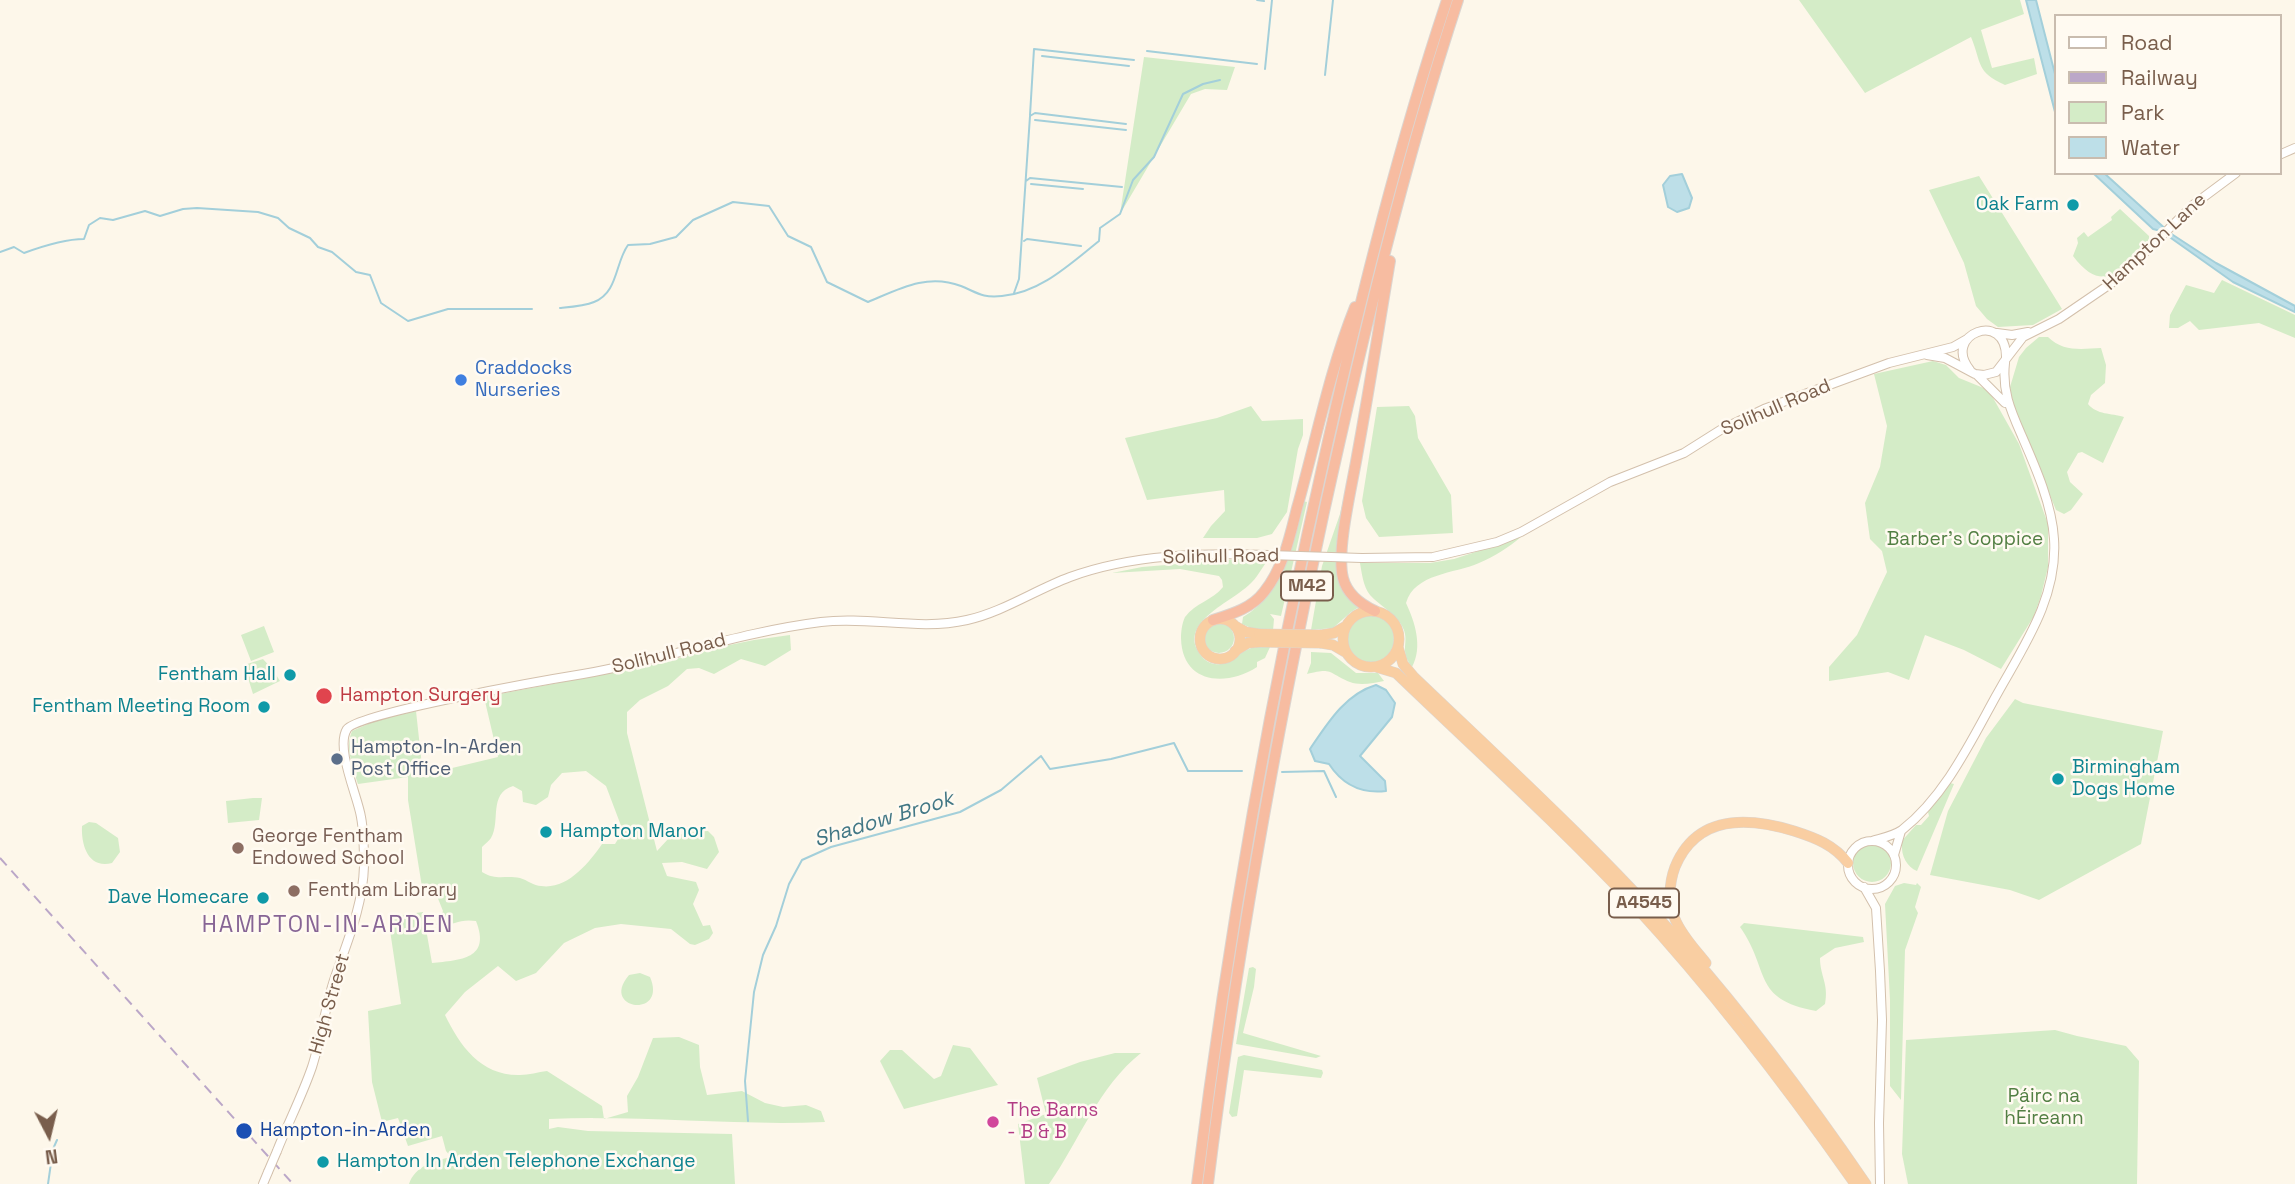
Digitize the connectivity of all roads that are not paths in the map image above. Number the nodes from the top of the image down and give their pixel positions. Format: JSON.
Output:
{"nodes":[{"id":1,"x":1447,"y":0,"type":"edge"},
{"id":2,"x":1458,"y":0,"type":"edge"},
{"id":3,"x":2233,"y":175,"type":"edge"},
{"id":4,"x":1400,"y":200,"type":"junction"},
{"id":5,"x":1369,"y":272,"type":"junction"},
{"id":6,"x":2037,"y":329,"type":"junction"},
{"id":7,"x":1997,"y":333,"type":"junction"},
{"id":8,"x":1967,"y":339,"type":"junction"},
{"id":9,"x":1917,"y":355,"type":"junction"},
{"id":10,"x":2006,"y":361,"type":"junction"},
{"id":11,"x":1973,"y":372,"type":"junction"},
{"id":12,"x":2009,"y":408,"type":"junction"},
{"id":13,"x":1374,"y":611,"type":"junction"},
{"id":14,"x":1213,"y":620,"type":"junction"},
{"id":15,"x":1234,"y":625,"type":"junction"},
{"id":16,"x":1346,"y":625,"type":"junction"},
{"id":17,"x":1259,"y":638,"type":"junction"},
{"id":18,"x":1321,"y":639,"type":"junction"},
{"id":19,"x":1398,"y":647,"type":"junction"},
{"id":20,"x":1235,"y":651,"type":"junction"},
{"id":21,"x":1346,"y":653,"type":"junction"},
{"id":22,"x":1376,"y":667,"type":"junction"},
{"id":23,"x":345,"y":736,"type":"joint"},
{"id":24,"x":1901,"y":831,"type":"junction"},
{"id":25,"x":1872,"y":841,"type":"junction"},
{"id":26,"x":1894,"y":855,"type":"junction"},
{"id":27,"x":1848,"y":863,"type":"junction"},
{"id":28,"x":1885,"y":884,"type":"junction"},
{"id":29,"x":1864,"y":887,"type":"junction"},
{"id":30,"x":1875,"y":908,"type":"junction"},
{"id":31,"x":1752,"y":1030,"type":"junction"},
{"id":32,"x":1880,"y":1180,"type":"edge"},
{"id":33,"x":263,"y":1183,"type":"edge"},
{"id":34,"x":1197,"y":1184,"type":"edge"},
{"id":35,"x":1208,"y":1184,"type":"edge"},
{"id":36,"x":1855,"y":1184,"type":"edge"},
{"id":37,"x":1866,"y":1184,"type":"edge"}],
"edges":[{"from":1,"to":5,"type":"highway","number":"M42"},
{"from":2,"to":4,"type":"highway","number":"M42"},
{"from":3,"to":6,"type":"main road","name":"Hampton Lane"},
{"from":4,"to":13,"type":"highway","number":"M42"},
{"from":4,"to":35,"type":"highway","number":"M42"},
{"from":5,"to":14,"type":"highway","number":"M42"},
{"from":5,"to":34,"type":"highway","number":"M42"},
{"from":6,"to":7,"type":"main road","name":"Hampton Lane"},
{"from":6,"to":10,"type":"main road","name":"Hampton Lane"},
{"from":7,"to":8,"type":"main road"},
{"from":7,"to":10,"type":"main road"},
{"from":8,"to":9,"type":"main road","name":"Solihull Road"},
{"from":8,"to":11,"type":"main road"},
{"from":9,"to":11,"type":"main road","name":"Solihull Road"},
{"from":9,"to":23,"type":"main road","name":"Solihull Road","bridge":true},
{"from":10,"to":11,"type":"main road"},
{"from":10,"to":12,"type":"main road"},
{"from":11,"to":12,"type":"main road"},
{"from":12,"to":24,"type":"main road"},
{"from":13,"to":16,"type":"highway"},
{"from":13,"to":19,"type":"highway"},
{"from":14,"to":15,"type":"highway"},
{"from":14,"to":20,"type":"highway"},
{"from":15,"to":17,"type":"highway"},
{"from":15,"to":20,"type":"highway"},
{"from":16,"to":18,"type":"highway"},
{"from":16,"to":21,"type":"highway"},
{"from":17,"to":18,"type":"highway","bridge":true},
{"from":17,"to":20,"type":"highway"},
{"from":18,"to":21,"type":"highway"},
{"from":19,"to":22,"type":"highway"},
{"from":19,"to":31,"type":"highway","number":"A4545"},
{"from":21,"to":22,"type":"highway"},
{"from":22,"to":36,"type":"highway","number":"A4545"},
{"from":23,"to":33,"type":"main road","name":"High Street","bridge":true},
{"from":24,"to":25,"type":"main road"},
{"from":24,"to":26,"type":"main road"},
{"from":25,"to":26,"type":"main road"},
{"from":25,"to":27,"type":"main road"},
{"from":26,"to":28,"type":"main road"},
{"from":27,"to":29,"type":"main road"},
{"from":27,"to":31,"type":"highway"},
{"from":28,"to":29,"type":"main road"},
{"from":28,"to":30,"type":"main road"},
{"from":29,"to":30,"type":"main road"},
{"from":30,"to":32,"type":"main road"},
{"from":31,"to":37,"type":"highway","number":"A4545"}]}
